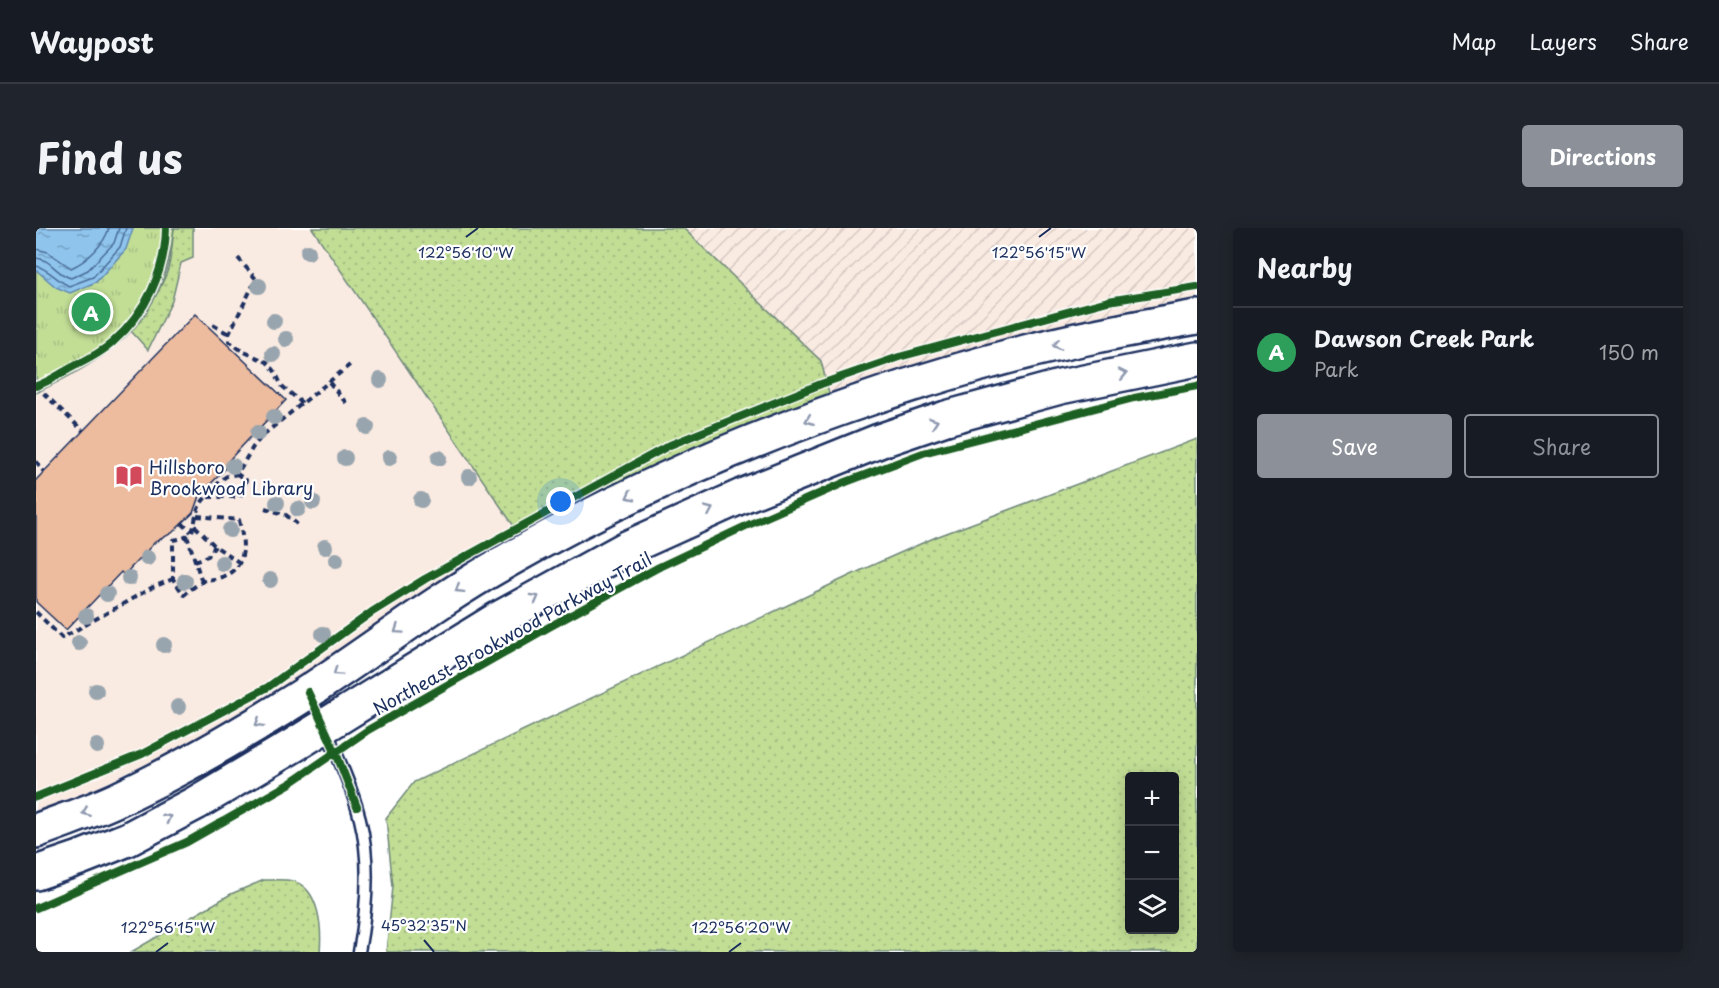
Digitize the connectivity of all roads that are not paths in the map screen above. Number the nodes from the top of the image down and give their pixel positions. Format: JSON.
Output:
{"nodes":[{"id":1,"x":1197,"y":316,"type":"edge"},
{"id":2,"x":1197,"y":359,"type":"edge"},
{"id":3,"x":308,"y":692,"type":"junction"},
{"id":4,"x":323,"y":726,"type":"junction"},
{"id":5,"x":36,"y":831,"type":"edge"},
{"id":6,"x":36,"y":873,"type":"edge"},
{"id":7,"x":358,"y":952,"type":"edge"}],
"edges":[{"from":1,"to":3,"type":"main road","one_way":true},
{"from":4,"to":2,"type":"main road","one_way":true},
{"from":3,"to":4,"type":"lane"},
{"from":3,"to":5,"type":"main road","one_way":true},
{"from":6,"to":4,"type":"main road","one_way":true},
{"from":4,"to":7,"type":"lane"}]}
